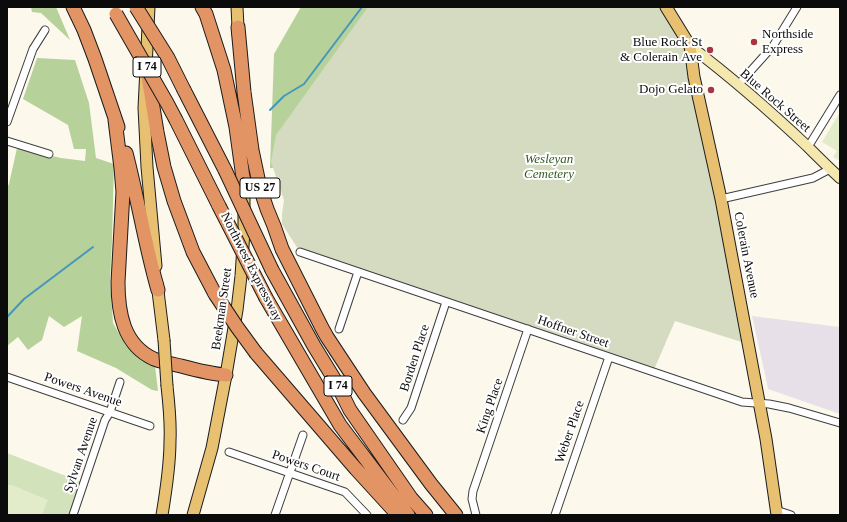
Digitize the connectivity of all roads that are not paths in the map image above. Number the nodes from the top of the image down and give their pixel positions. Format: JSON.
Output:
{"nodes":[{"id":1,"x":73,"y":7,"type":"edge"},
{"id":2,"x":136,"y":7,"type":"edge"},
{"id":3,"x":149,"y":7,"type":"edge"},
{"id":4,"x":202,"y":7,"type":"edge"},
{"id":5,"x":237,"y":7,"type":"edge"},
{"id":6,"x":666,"y":7,"type":"edge"},
{"id":7,"x":797,"y":7,"type":"edge"},
{"id":8,"x":114,"y":11,"type":"edge"},
{"id":9,"x":238,"y":27,"type":"junction"},
{"id":10,"x":45,"y":30,"type":"dead end"},
{"id":11,"x":690,"y":46,"type":"junction"},
{"id":12,"x":146,"y":60,"type":"junction"},
{"id":13,"x":738,"y":85,"type":"junction"},
{"id":14,"x":840,"y":95,"type":"edge"},
{"id":15,"x":115,"y":120,"type":"junction"},
{"id":16,"x":7,"y":122,"type":"edge"},
{"id":17,"x":7,"y":142,"type":"edge"},
{"id":18,"x":808,"y":147,"type":"junction"},
{"id":19,"x":49,"y":154,"type":"dead end"},
{"id":20,"x":830,"y":169,"type":"junction"},
{"id":21,"x":840,"y":178,"type":"edge"},
{"id":22,"x":244,"y":185,"type":"junction"},
{"id":23,"x":721,"y":199,"type":"junction"},
{"id":24,"x":300,"y":252,"type":"dead end"},
{"id":25,"x":358,"y":272,"type":"junction"},
{"id":26,"x":158,"y":290,"type":"junction"},
{"id":27,"x":446,"y":302,"type":"junction"},
{"id":28,"x":339,"y":329,"type":"dead end"},
{"id":29,"x":528,"y":330,"type":"junction"},
{"id":30,"x":609,"y":357,"type":"junction"},
{"id":31,"x":226,"y":375,"type":"junction"},
{"id":32,"x":7,"y":377,"type":"edge"},
{"id":33,"x":120,"y":382,"type":"dead end"},
{"id":34,"x":759,"y":403,"type":"junction"},
{"id":35,"x":110,"y":412,"type":"junction"},
{"id":36,"x":403,"y":420,"type":"dead end"},
{"id":37,"x":840,"y":423,"type":"edge"},
{"id":38,"x":150,"y":426,"type":"dead end"},
{"id":39,"x":303,"y":435,"type":"dead end"},
{"id":40,"x":229,"y":452,"type":"dead end"},
{"id":41,"x":290,"y":472,"type":"junction"},
{"id":42,"x":777,"y":512,"type":"edge"},
{"id":43,"x":73,"y":515,"type":"edge"},
{"id":44,"x":162,"y":515,"type":"edge"},
{"id":45,"x":193,"y":515,"type":"edge"},
{"id":46,"x":275,"y":515,"type":"edge"},
{"id":47,"x":367,"y":515,"type":"edge"},
{"id":48,"x":398,"y":515,"type":"edge"},
{"id":49,"x":408,"y":515,"type":"edge"},
{"id":50,"x":426,"y":515,"type":"edge"},
{"id":51,"x":456,"y":515,"type":"edge"},
{"id":52,"x":476,"y":515,"type":"edge"},
{"id":53,"x":555,"y":515,"type":"edge"},
{"id":54,"x":791,"y":515,"type":"edge"}],
"edges":[{"from":1,"to":15,"type":"highway"},
{"from":2,"to":50,"type":"highway","name":"Northwest Expressway","number":"I 74","bridge":true},
{"from":3,"to":12,"type":"main road"},
{"from":4,"to":22,"type":"highway"},
{"from":5,"to":9,"type":"main road","name":"Beekman Street","number":"US 27"},
{"from":6,"to":11,"type":"main road","name":"Colerain Avenue"},
{"from":7,"to":13,"type":"street"},
{"from":8,"to":49,"type":"highway","name":"Northwest Expressway","number":"I 74","bridge":true},
{"from":9,"to":22,"type":"main road","name":"Beekman Street"},
{"from":9,"to":51,"type":"highway","number":"US 27"},
{"from":10,"to":16,"type":"street"},
{"from":11,"to":13,"type":"street","name":"Blue Rock Street"},
{"from":11,"to":23,"type":"main road","name":"Colerain Avenue"},
{"from":12,"to":26,"type":"main road"},
{"from":12,"to":48,"type":"highway","bridge":true},
{"from":13,"to":18,"type":"street","name":"Blue Rock Street"},
{"from":14,"to":18,"type":"street"},
{"from":15,"to":26,"type":"highway"},
{"from":15,"to":31,"type":"highway"},
{"from":17,"to":19,"type":"street"},
{"from":18,"to":20,"type":"street","name":"Blue Rock Street"},
{"from":20,"to":21,"type":"street","name":"Blue Rock Street"},
{"from":20,"to":23,"type":"street"},
{"from":22,"to":31,"type":"main road","name":"Beekman Street"},
{"from":23,"to":34,"type":"main road","name":"Colerain Avenue"},
{"from":24,"to":25,"type":"street","name":"Hoffner Street"},
{"from":25,"to":27,"type":"street","name":"Hoffner Street"},
{"from":25,"to":28,"type":"street"},
{"from":26,"to":44,"type":"main road","bridge":true},
{"from":27,"to":29,"type":"street","name":"Hoffner Street"},
{"from":27,"to":36,"type":"street","name":"Borden Place"},
{"from":29,"to":30,"type":"street","name":"Hoffner Street"},
{"from":29,"to":52,"type":"street","name":"King Place"},
{"from":30,"to":34,"type":"street","name":"Hoffner Street"},
{"from":30,"to":53,"type":"street","name":"Weber Place"},
{"from":31,"to":45,"type":"main road","name":"Beekman Street"},
{"from":32,"to":35,"type":"street","name":"Powers Avenue"},
{"from":33,"to":35,"type":"street","name":"Sylvan Avenue"},
{"from":34,"to":37,"type":"street","name":"Hoffner Street"},
{"from":34,"to":42,"type":"main road","name":"Colerain Avenue"},
{"from":35,"to":38,"type":"street","name":"Powers Avenue"},
{"from":35,"to":43,"type":"street","name":"Sylvan Avenue"},
{"from":39,"to":41,"type":"street"},
{"from":40,"to":41,"type":"street","name":"Powers Court"},
{"from":41,"to":46,"type":"street"},
{"from":41,"to":47,"type":"street","name":"Powers Court"},
{"from":42,"to":54,"type":"street"}]}
